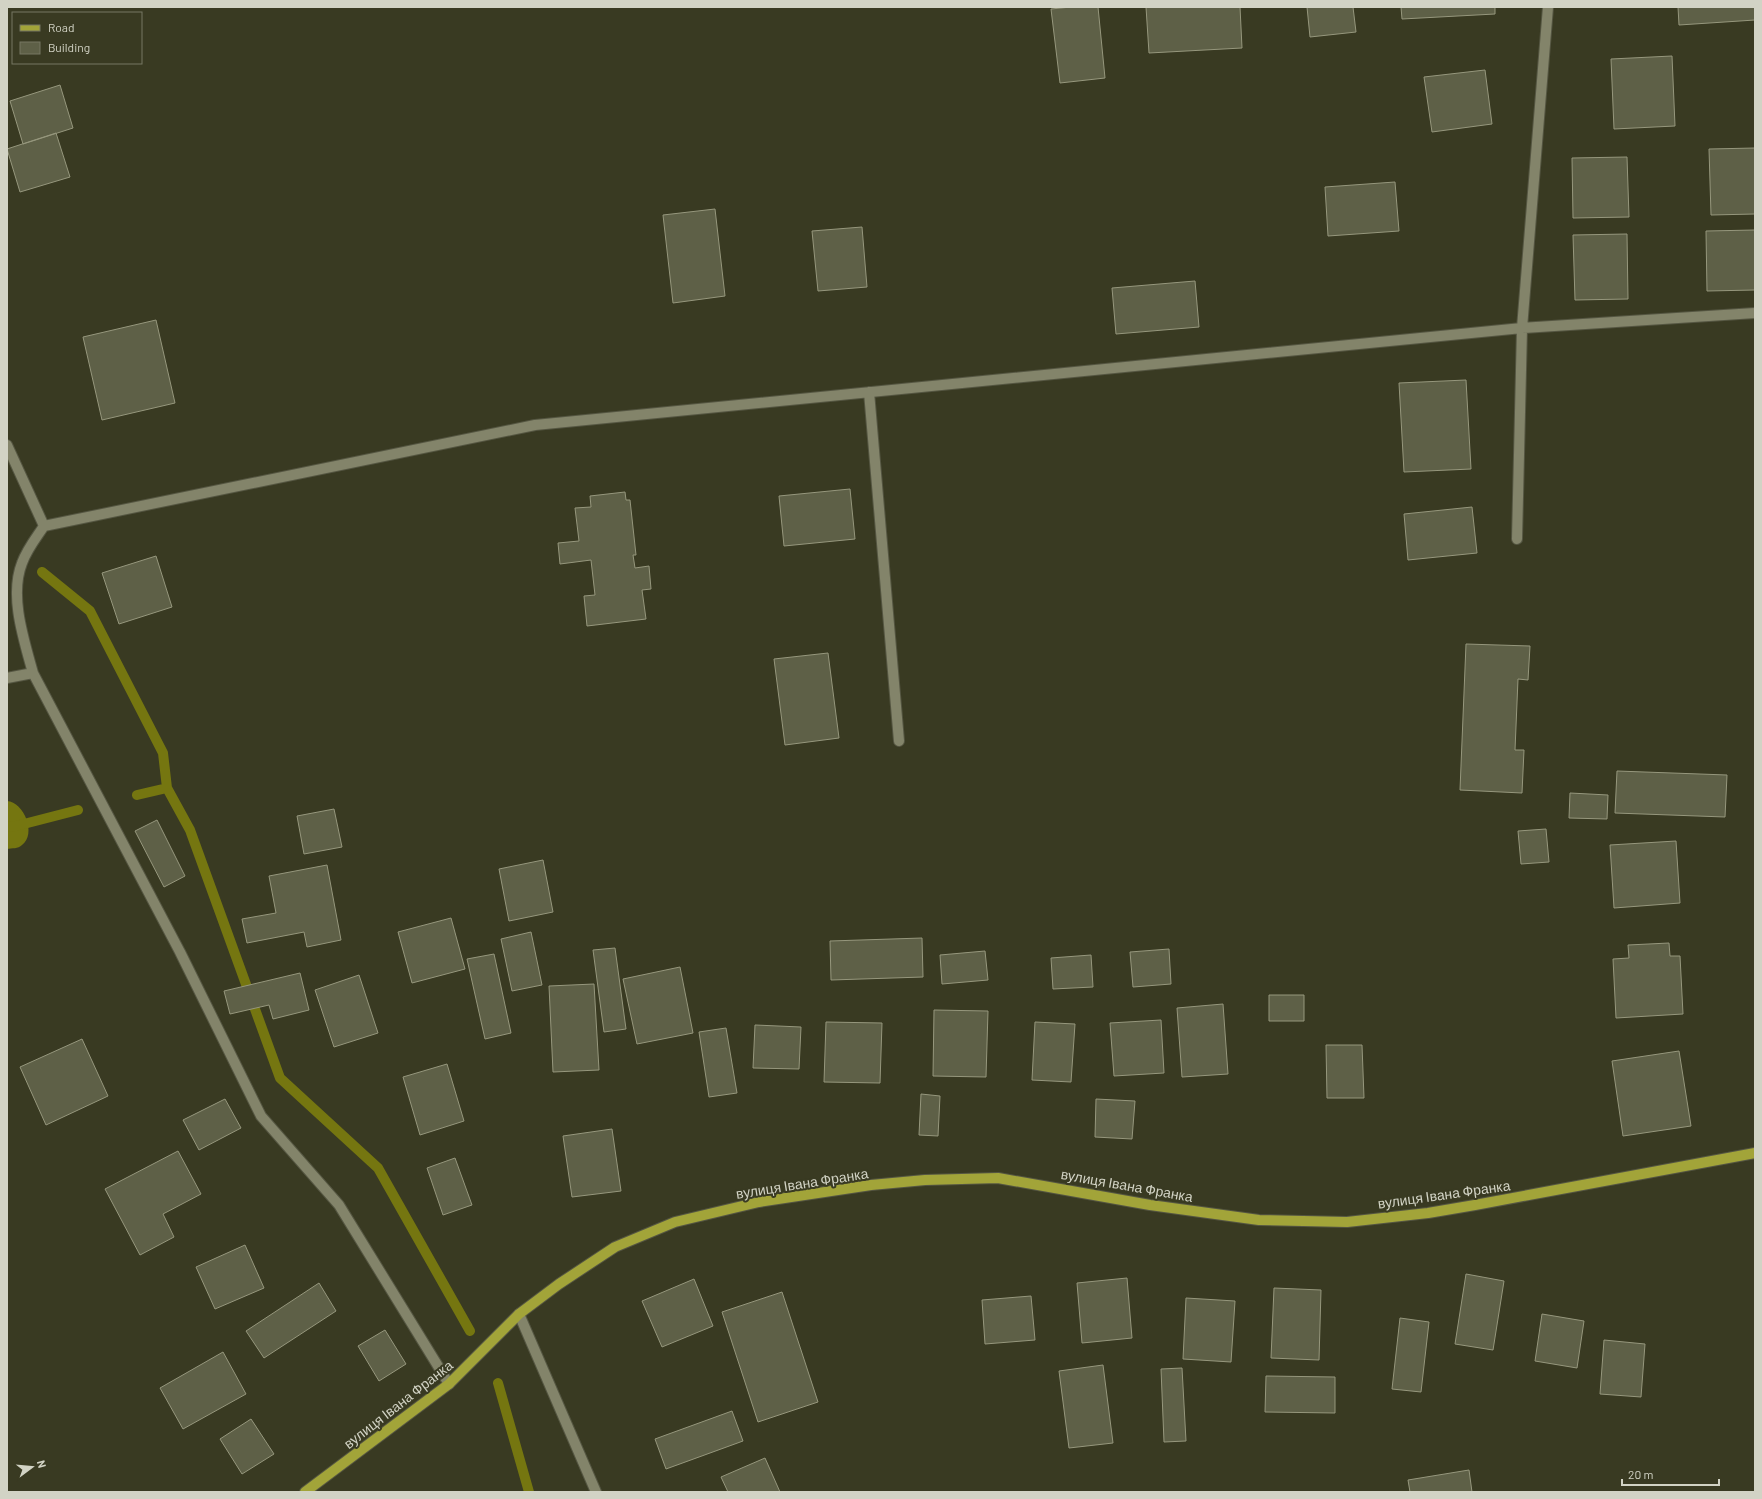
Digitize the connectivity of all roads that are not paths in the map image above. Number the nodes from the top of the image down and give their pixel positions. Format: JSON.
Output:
{"nodes":[{"id":1,"x":1548,"y":7,"type":"edge"},
{"id":2,"x":1755,"y":313,"type":"edge"},
{"id":3,"x":1522,"y":328,"type":"junction"},
{"id":4,"x":869,"y":392,"type":"junction"},
{"id":5,"x":7,"y":445,"type":"edge"},
{"id":6,"x":44,"y":526,"type":"junction"},
{"id":7,"x":1517,"y":539,"type":"dead end"},
{"id":8,"x":33,"y":672,"type":"junction"},
{"id":9,"x":7,"y":678,"type":"edge"},
{"id":10,"x":899,"y":741,"type":"dead end"},
{"id":11,"x":1755,"y":1153,"type":"edge"},
{"id":12,"x":519,"y":1314,"type":"junction"},
{"id":13,"x":449,"y":1384,"type":"junction"},
{"id":14,"x":305,"y":1492,"type":"edge"},
{"id":15,"x":596,"y":1492,"type":"edge"}],
"edges":[{"from":1,"to":3,"type":"street"},
{"from":2,"to":3,"type":"street"},
{"from":3,"to":4,"type":"street"},
{"from":3,"to":7,"type":"street"},
{"from":4,"to":6,"type":"street"},
{"from":4,"to":10,"type":"street"},
{"from":5,"to":6,"type":"street"},
{"from":6,"to":8,"type":"street"},
{"from":8,"to":9,"type":"street"},
{"from":8,"to":13,"type":"street"},
{"from":11,"to":12,"type":"main road","name":"вулиця Івана Франка"},
{"from":12,"to":13,"type":"main road","name":"вулиця Івана Франка"},
{"from":12,"to":15,"type":"street"},
{"from":13,"to":14,"type":"main road","name":"вулиця Івана Франка"}]}
